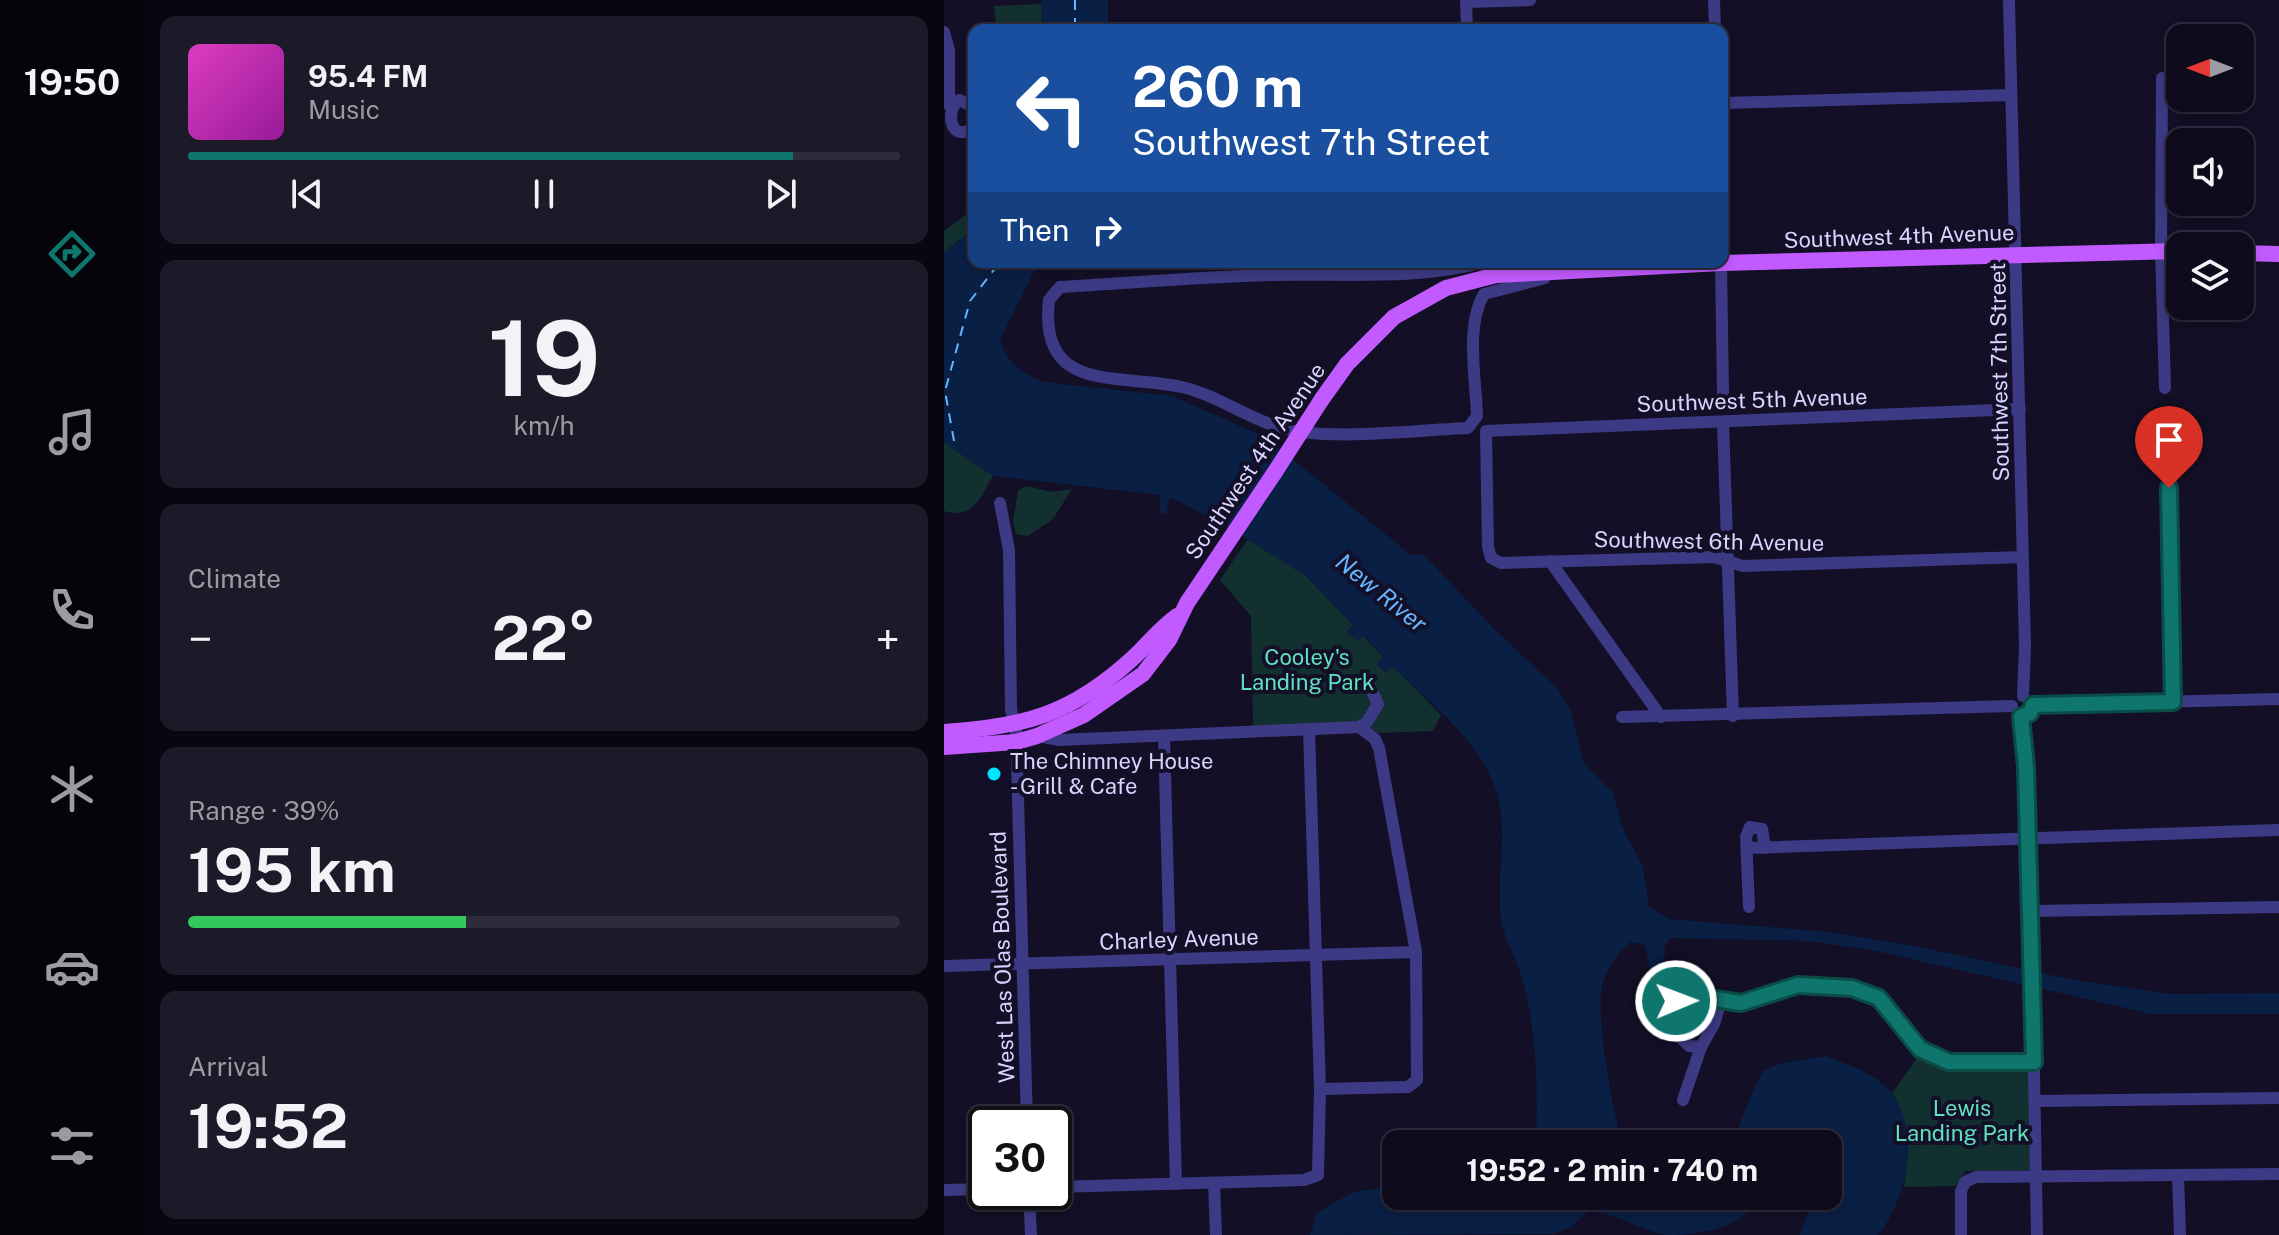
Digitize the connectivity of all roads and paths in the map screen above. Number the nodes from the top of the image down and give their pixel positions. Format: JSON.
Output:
{"nodes":[{"id":1,"x":1530,"y":0,"type":"edge"},
{"id":2,"x":1715,"y":0,"type":"edge"},
{"id":3,"x":2009,"y":0,"type":"edge"},
{"id":4,"x":1466,"y":1,"type":"edge"},
{"id":5,"x":1467,"y":24,"type":"edge"},
{"id":6,"x":1715,"y":24,"type":"edge"},
{"id":7,"x":944,"y":32,"type":"edge"},
{"id":8,"x":2162,"y":78,"type":"dead end"},
{"id":9,"x":2011,"y":95,"type":"junction"},
{"id":10,"x":968,"y":103,"type":"edge"},
{"id":11,"x":1728,"y":103,"type":"edge"},
{"id":12,"x":949,"y":105,"type":"junction"},
{"id":13,"x":945,"y":125,"type":"edge"},
{"id":14,"x":968,"y":130,"type":"edge"},
{"id":15,"x":2161,"y":250,"type":"junction"},
{"id":16,"x":2166,"y":250,"type":"edge"},
{"id":17,"x":2254,"y":253,"type":"edge"},
{"id":18,"x":2016,"y":254,"type":"junction"},
{"id":19,"x":2279,"y":254,"type":"edge"},
{"id":20,"x":1728,"y":263,"type":"edge"},
{"id":21,"x":1425,"y":268,"type":"edge"},
{"id":22,"x":1562,"y":268,"type":"edge"},
{"id":23,"x":1721,"y":268,"type":"edge"},
{"id":24,"x":1267,"y":269,"type":"edge"},
{"id":25,"x":2165,"y":388,"type":"dead end"},
{"id":26,"x":1723,"y":394,"type":"dead end"},
{"id":27,"x":2020,"y":409,"type":"junction"},
{"id":28,"x":1723,"y":422,"type":"junction"},
{"id":29,"x":2168,"y":427,"type":"dead end"},
{"id":30,"x":1000,"y":503,"type":"dead end"},
{"id":31,"x":2023,"y":557,"type":"junction"},
{"id":32,"x":1491,"y":558,"type":"joint"},
{"id":33,"x":1550,"y":561,"type":"junction"},
{"id":34,"x":1728,"y":561,"type":"junction"},
{"id":35,"x":1185,"y":608,"type":"junction"},
{"id":36,"x":1369,"y":684,"type":"dead end"},
{"id":37,"x":2023,"y":696,"type":"junction"},
{"id":38,"x":2279,"y":699,"type":"edge"},
{"id":39,"x":2173,"y":702,"type":"junction"},
{"id":40,"x":2033,"y":705,"type":"junction"},
{"id":41,"x":2012,"y":706,"type":"junction"},
{"id":42,"x":1733,"y":716,"type":"junction"},
{"id":43,"x":1622,"y":717,"type":"dead end"},
{"id":44,"x":1661,"y":717,"type":"junction"},
{"id":45,"x":2021,"y":717,"type":"junction"},
{"id":46,"x":1359,"y":727,"type":"junction"},
{"id":47,"x":1309,"y":729,"type":"junction"},
{"id":48,"x":944,"y":732,"type":"edge"},
{"id":49,"x":1016,"y":734,"type":"junction"},
{"id":50,"x":1037,"y":736,"type":"junction"},
{"id":51,"x":1164,"y":736,"type":"junction"},
{"id":52,"x":944,"y":747,"type":"edge"},
{"id":53,"x":2279,"y":830,"type":"edge"},
{"id":54,"x":2028,"y":841,"type":"junction"},
{"id":55,"x":1748,"y":848,"type":"junction"},
{"id":56,"x":1765,"y":848,"type":"junction"},
{"id":57,"x":1749,"y":907,"type":"dead end"},
{"id":58,"x":2279,"y":907,"type":"edge"},
{"id":59,"x":2031,"y":911,"type":"junction"},
{"id":60,"x":1416,"y":952,"type":"junction"},
{"id":61,"x":1317,"y":955,"type":"junction"},
{"id":62,"x":1169,"y":960,"type":"junction"},
{"id":63,"x":1022,"y":964,"type":"junction"},
{"id":64,"x":944,"y":966,"type":"edge"},
{"id":65,"x":1721,"y":1001,"type":"junction"},
{"id":66,"x":1701,"y":1047,"type":"junction"},
{"id":67,"x":2034,"y":1062,"type":"junction"},
{"id":68,"x":1320,"y":1089,"type":"junction"},
{"id":69,"x":2279,"y":1098,"type":"edge"},
{"id":70,"x":1683,"y":1100,"type":"dead end"},
{"id":71,"x":2036,"y":1101,"type":"junction"},
{"id":72,"x":1026,"y":1106,"type":"edge"},
{"id":73,"x":2279,"y":1174,"type":"edge"},
{"id":74,"x":2037,"y":1176,"type":"junction"},
{"id":75,"x":2178,"y":1176,"type":"junction"},
{"id":76,"x":1214,"y":1183,"type":"junction"},
{"id":77,"x":1176,"y":1184,"type":"junction"},
{"id":78,"x":1072,"y":1187,"type":"edge"},
{"id":79,"x":968,"y":1189,"type":"edge"},
{"id":80,"x":944,"y":1190,"type":"edge"},
{"id":81,"x":1030,"y":1210,"type":"edge"},
{"id":82,"x":1031,"y":1235,"type":"edge"},
{"id":83,"x":1216,"y":1235,"type":"edge"},
{"id":84,"x":1961,"y":1235,"type":"edge"},
{"id":85,"x":2037,"y":1235,"type":"edge"},
{"id":86,"x":2180,"y":1235,"type":"edge"}],
"edges":[{"from":1,"to":4,"type":"street"},
{"from":2,"to":6,"type":"street"},
{"from":3,"to":9,"type":"street","name":"Southwest 7th Street"},
{"from":4,"to":5,"type":"street"},
{"from":7,"to":12,"type":"street"},
{"from":8,"to":15,"type":"street"},
{"from":9,"to":11,"type":"street"},
{"from":9,"to":18,"type":"street","name":"Southwest 7th Street"},
{"from":10,"to":12,"type":"street"},
{"from":12,"to":13,"type":"street"},
{"from":13,"to":14,"type":"street"},
{"from":15,"to":16,"type":"main road","name":"Southwest 4th Avenue"},
{"from":15,"to":18,"type":"main road","name":"Southwest 4th Avenue"},
{"from":15,"to":25,"type":"street"},
{"from":17,"to":19,"type":"main road"},
{"from":18,"to":20,"type":"main road","name":"Southwest 4th Avenue"},
{"from":18,"to":27,"type":"street","name":"Southwest 7th Street"},
{"from":21,"to":24,"type":"street"},
{"from":22,"to":24,"type":"street"},
{"from":22,"to":35,"type":"main road","name":"Southwest 4th Avenue","bridge":true},
{"from":23,"to":26,"type":"street"},
{"from":27,"to":28,"type":"street","name":"Southwest 5th Avenue"},
{"from":27,"to":31,"type":"street","name":"Southwest 7th Street"},
{"from":28,"to":32,"type":"street","name":"Southwest 5th Avenue"},
{"from":28,"to":34,"type":"street"},
{"from":29,"to":39,"type":"street"},
{"from":30,"to":49,"type":"street","name":"West Las Olas Boulevard"},
{"from":31,"to":34,"type":"street","name":"Southwest 6th Avenue"},
{"from":31,"to":37,"type":"street","name":"Southwest 7th Street"},
{"from":32,"to":33,"type":"street","name":"Southwest 6th Avenue"},
{"from":33,"to":34,"type":"street","name":"Southwest 6th Avenue"},
{"from":33,"to":44,"type":"street"},
{"from":34,"to":42,"type":"street"},
{"from":35,"to":49,"type":"main road"},
{"from":35,"to":50,"type":"main road","name":"Southwest 4th Avenue"},
{"from":36,"to":46,"type":"street"},
{"from":37,"to":40,"type":"street"},
{"from":37,"to":41,"type":"street"},
{"from":38,"to":39,"type":"street"},
{"from":39,"to":40,"type":"street"},
{"from":40,"to":45,"type":"street"},
{"from":41,"to":42,"type":"street"},
{"from":41,"to":45,"type":"street"},
{"from":42,"to":44,"type":"street"},
{"from":43,"to":44,"type":"street"},
{"from":45,"to":54,"type":"street"},
{"from":46,"to":47,"type":"street"},
{"from":46,"to":60,"type":"street"},
{"from":47,"to":51,"type":"street"},
{"from":47,"to":61,"type":"street"},
{"from":48,"to":49,"type":"main road"},
{"from":49,"to":50,"type":"main road","name":"Southwest 4th Avenue"},
{"from":49,"to":52,"type":"main road"},
{"from":49,"to":63,"type":"street","name":"West Las Olas Boulevard"},
{"from":50,"to":51,"type":"street"},
{"from":51,"to":62,"type":"street"},
{"from":53,"to":54,"type":"street"},
{"from":54,"to":56,"type":"street"},
{"from":54,"to":59,"type":"street"},
{"from":55,"to":56,"type":"street"},
{"from":55,"to":56,"type":"street"},
{"from":55,"to":57,"type":"street"},
{"from":58,"to":59,"type":"street"},
{"from":59,"to":67,"type":"street"},
{"from":60,"to":61,"type":"street","name":"Charley Avenue"},
{"from":60,"to":68,"type":"street"},
{"from":61,"to":62,"type":"street","name":"Charley Avenue"},
{"from":61,"to":68,"type":"street"},
{"from":62,"to":63,"type":"street","name":"Charley Avenue"},
{"from":62,"to":77,"type":"street"},
{"from":63,"to":64,"type":"street","name":"Charley Avenue"},
{"from":63,"to":72,"type":"street","name":"West Las Olas Boulevard"},
{"from":65,"to":66,"type":"street"},
{"from":65,"to":66,"type":"street"},
{"from":65,"to":67,"type":"street"},
{"from":66,"to":70,"type":"street"},
{"from":67,"to":71,"type":"street"},
{"from":68,"to":76,"type":"street"},
{"from":69,"to":71,"type":"street"},
{"from":71,"to":74,"type":"street"},
{"from":73,"to":75,"type":"street"},
{"from":74,"to":75,"type":"street"},
{"from":74,"to":84,"type":"street"},
{"from":74,"to":85,"type":"street"},
{"from":75,"to":86,"type":"street"},
{"from":76,"to":77,"type":"street"},
{"from":76,"to":83,"type":"street"},
{"from":77,"to":78,"type":"street"},
{"from":79,"to":80,"type":"street"},
{"from":81,"to":82,"type":"street"}]}
